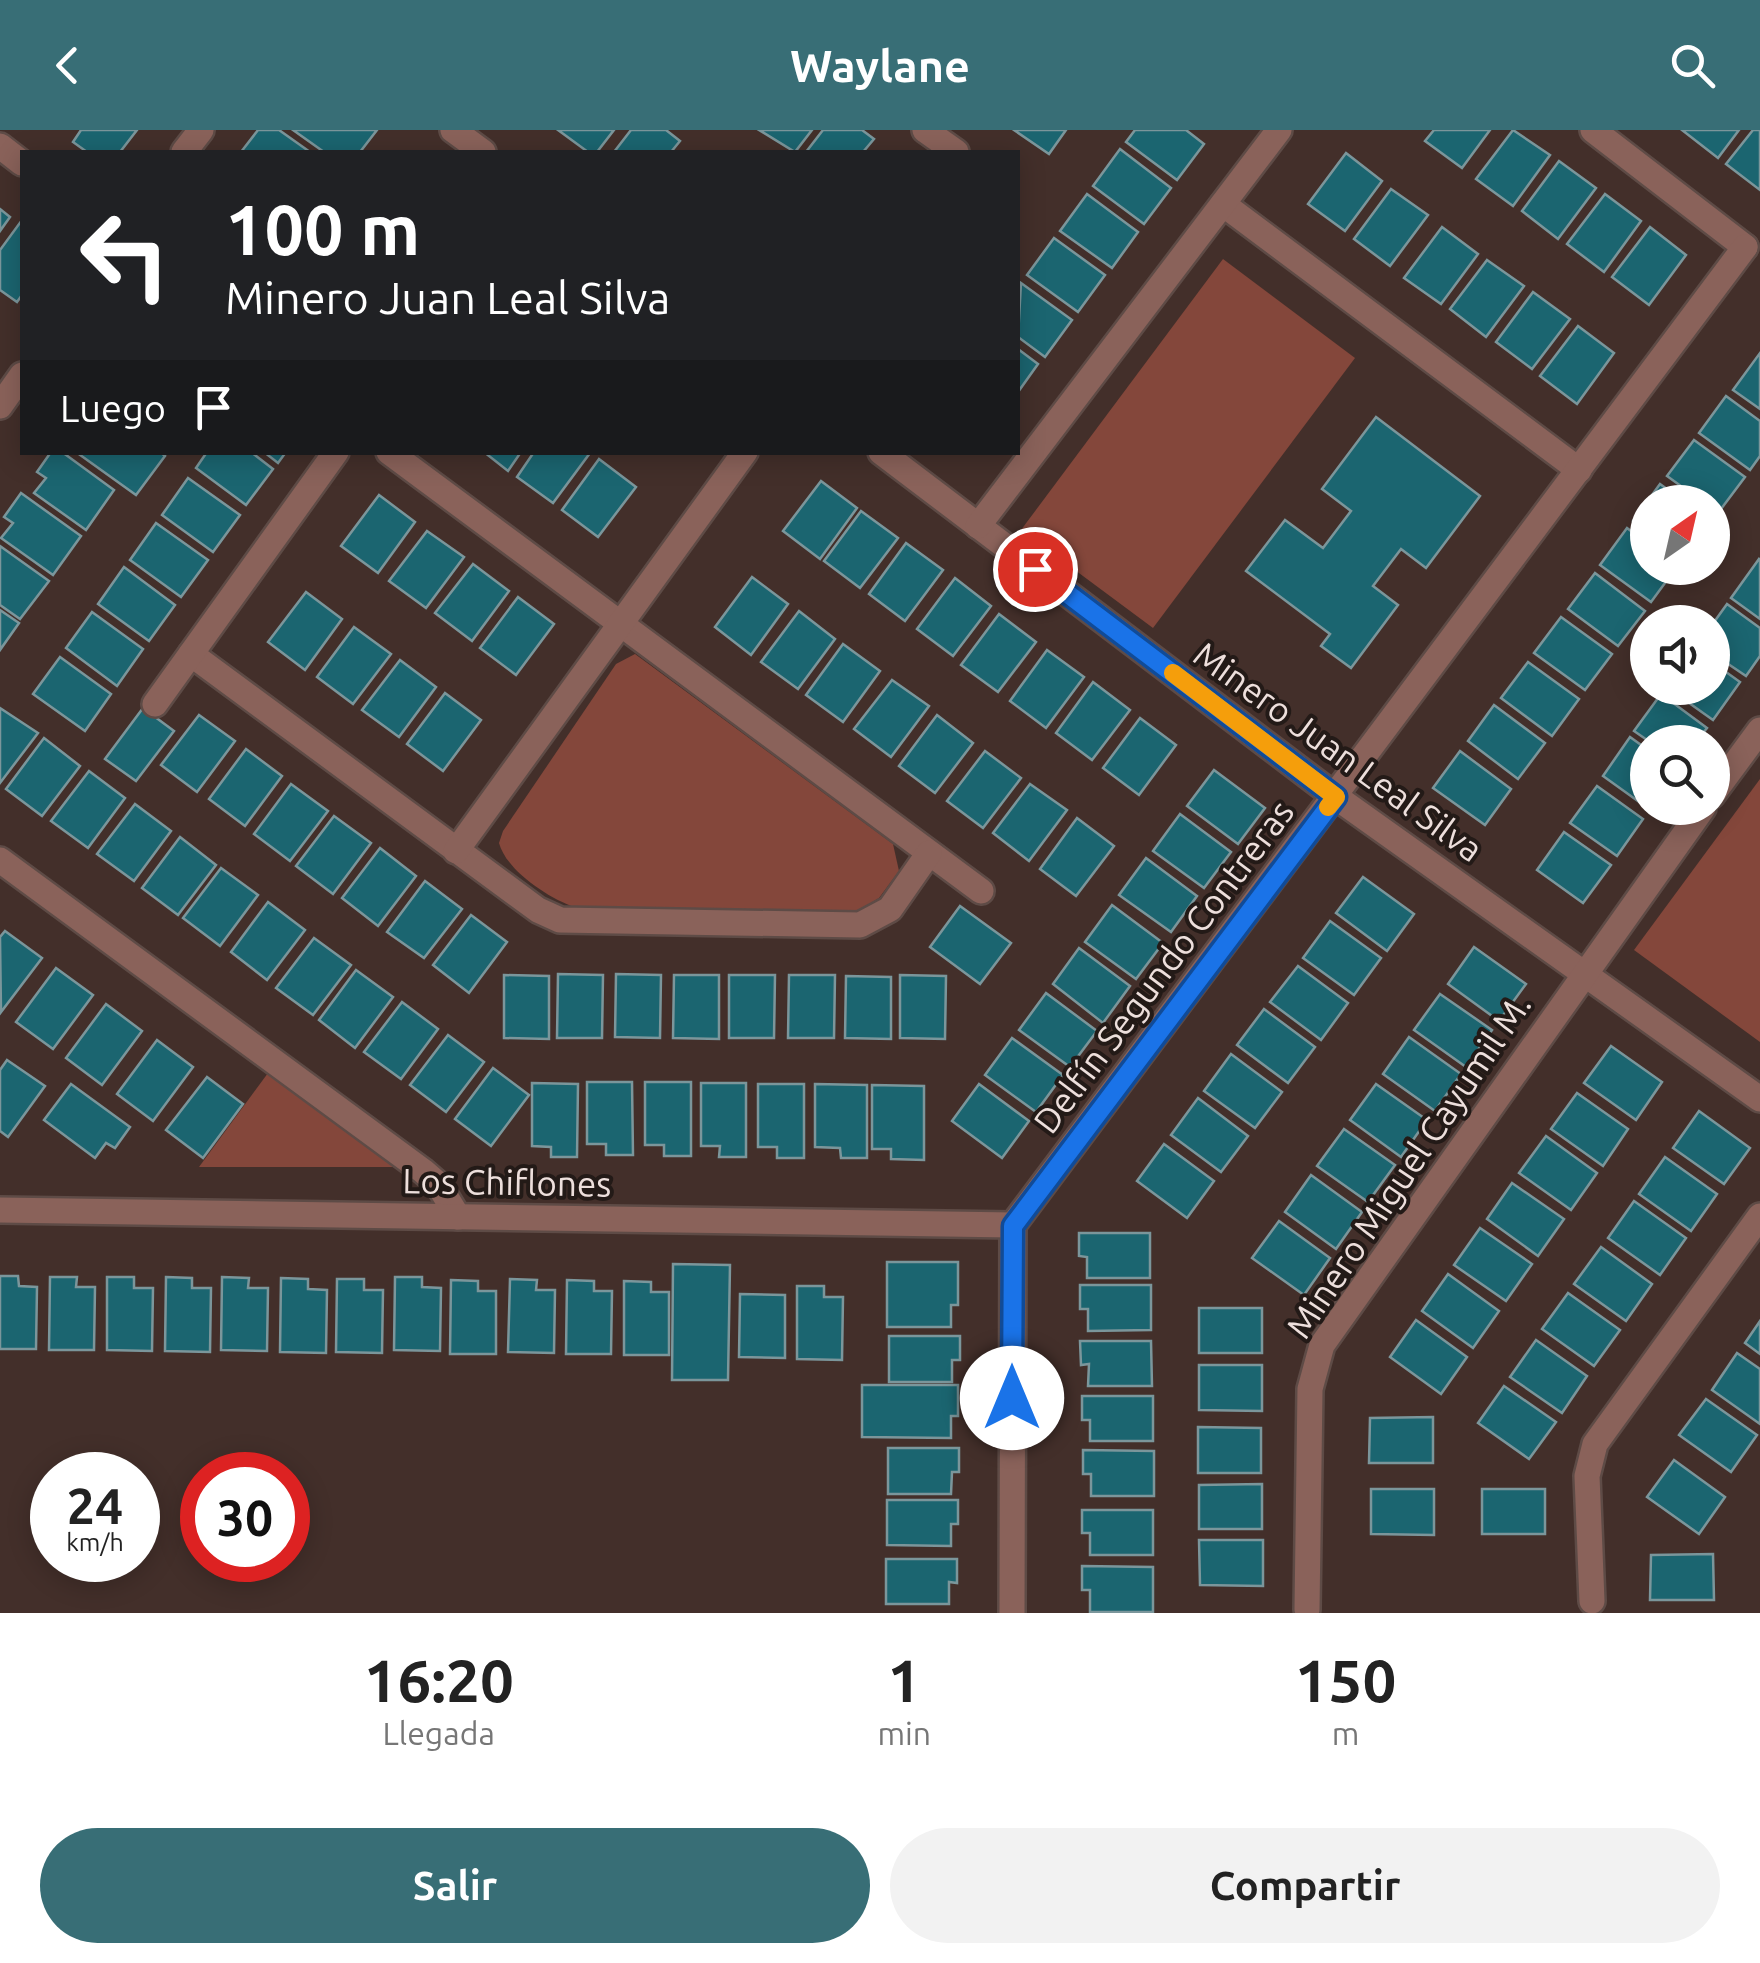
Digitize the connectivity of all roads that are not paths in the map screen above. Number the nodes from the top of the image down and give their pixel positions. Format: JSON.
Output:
{"nodes":[{"id":1,"x":201,"y":130,"type":"edge"},
{"id":2,"x":453,"y":130,"type":"edge"},
{"id":3,"x":925,"y":130,"type":"edge"},
{"id":4,"x":1279,"y":130,"type":"edge"},
{"id":5,"x":1593,"y":130,"type":"edge"},
{"id":6,"x":0,"y":146,"type":"edge"},
{"id":7,"x":186,"y":150,"type":"edge"},
{"id":8,"x":480,"y":150,"type":"edge"},
{"id":9,"x":953,"y":150,"type":"edge"},
{"id":10,"x":20,"y":161,"type":"edge"},
{"id":11,"x":1223,"y":204,"type":"junction"},
{"id":12,"x":1752,"y":244,"type":"edge"},
{"id":13,"x":20,"y":378,"type":"edge"},
{"id":14,"x":0,"y":406,"type":"edge"},
{"id":15,"x":334,"y":455,"type":"edge"},
{"id":16,"x":393,"y":455,"type":"edge"},
{"id":17,"x":743,"y":455,"type":"edge"},
{"id":18,"x":885,"y":455,"type":"edge"},
{"id":19,"x":1579,"y":470,"type":"junction"},
{"id":20,"x":978,"y":526,"type":"junction"},
{"id":21,"x":621,"y":625,"type":"junction"},
{"id":22,"x":191,"y":654,"type":"junction"},
{"id":23,"x":155,"y":704,"type":"dead end"},
{"id":24,"x":1759,"y":734,"type":"edge"},
{"id":25,"x":1730,"y":772,"type":"edge"},
{"id":26,"x":1336,"y":797,"type":"junction"},
{"id":27,"x":1691,"y":825,"type":"edge"},
{"id":28,"x":456,"y":851,"type":"junction"},
{"id":29,"x":930,"y":853,"type":"junction"},
{"id":30,"x":0,"y":860,"type":"edge"},
{"id":31,"x":981,"y":891,"type":"dead end"},
{"id":32,"x":1584,"y":972,"type":"junction"},
{"id":33,"x":1760,"y":1099,"type":"edge"},
{"id":34,"x":2,"y":1208,"type":"edge"},
{"id":35,"x":1760,"y":1216,"type":"edge"},
{"id":36,"x":458,"y":1217,"type":"junction"},
{"id":37,"x":1013,"y":1226,"type":"junction"},
{"id":38,"x":1592,"y":1600,"type":"dead end"},
{"id":39,"x":1307,"y":1609,"type":"dead end"},
{"id":40,"x":1012,"y":1613,"type":"edge"}],
"edges":[{"from":1,"to":7,"type":"street"},
{"from":2,"to":8,"type":"street"},
{"from":3,"to":9,"type":"street"},
{"from":4,"to":11,"type":"street"},
{"from":5,"to":12,"type":"street"},
{"from":6,"to":10,"type":"street"},
{"from":11,"to":19,"type":"street"},
{"from":11,"to":20,"type":"street"},
{"from":12,"to":19,"type":"street","name":"Delfín Segundo Contreras"},
{"from":13,"to":14,"type":"street"},
{"from":15,"to":22,"type":"street"},
{"from":16,"to":21,"type":"street"},
{"from":17,"to":21,"type":"street"},
{"from":18,"to":20,"type":"street","name":"Minero Juan Leal Silva"},
{"from":19,"to":26,"type":"street","name":"Delfín Segundo Contreras"},
{"from":20,"to":26,"type":"street","name":"Minero Juan Leal Silva"},
{"from":21,"to":28,"type":"street"},
{"from":21,"to":29,"type":"street"},
{"from":22,"to":23,"type":"street"},
{"from":22,"to":28,"type":"street"},
{"from":24,"to":25,"type":"street"},
{"from":26,"to":32,"type":"street","name":"Minero Juan Leal Silva"},
{"from":26,"to":37,"type":"street","name":"Delfín Segundo Contreras"},
{"from":27,"to":32,"type":"street","name":"Minero Miguel Cayumil M."},
{"from":28,"to":29,"type":"street"},
{"from":29,"to":31,"type":"street"},
{"from":30,"to":36,"type":"street"},
{"from":32,"to":33,"type":"street","name":"Minero Juan Leal Silva"},
{"from":32,"to":39,"type":"street","name":"Minero Miguel Cayumil M."},
{"from":34,"to":36,"type":"street","name":"Los Chiflones"},
{"from":35,"to":38,"type":"street"},
{"from":36,"to":37,"type":"street","name":"Los Chiflones"},
{"from":37,"to":40,"type":"street"}]}
